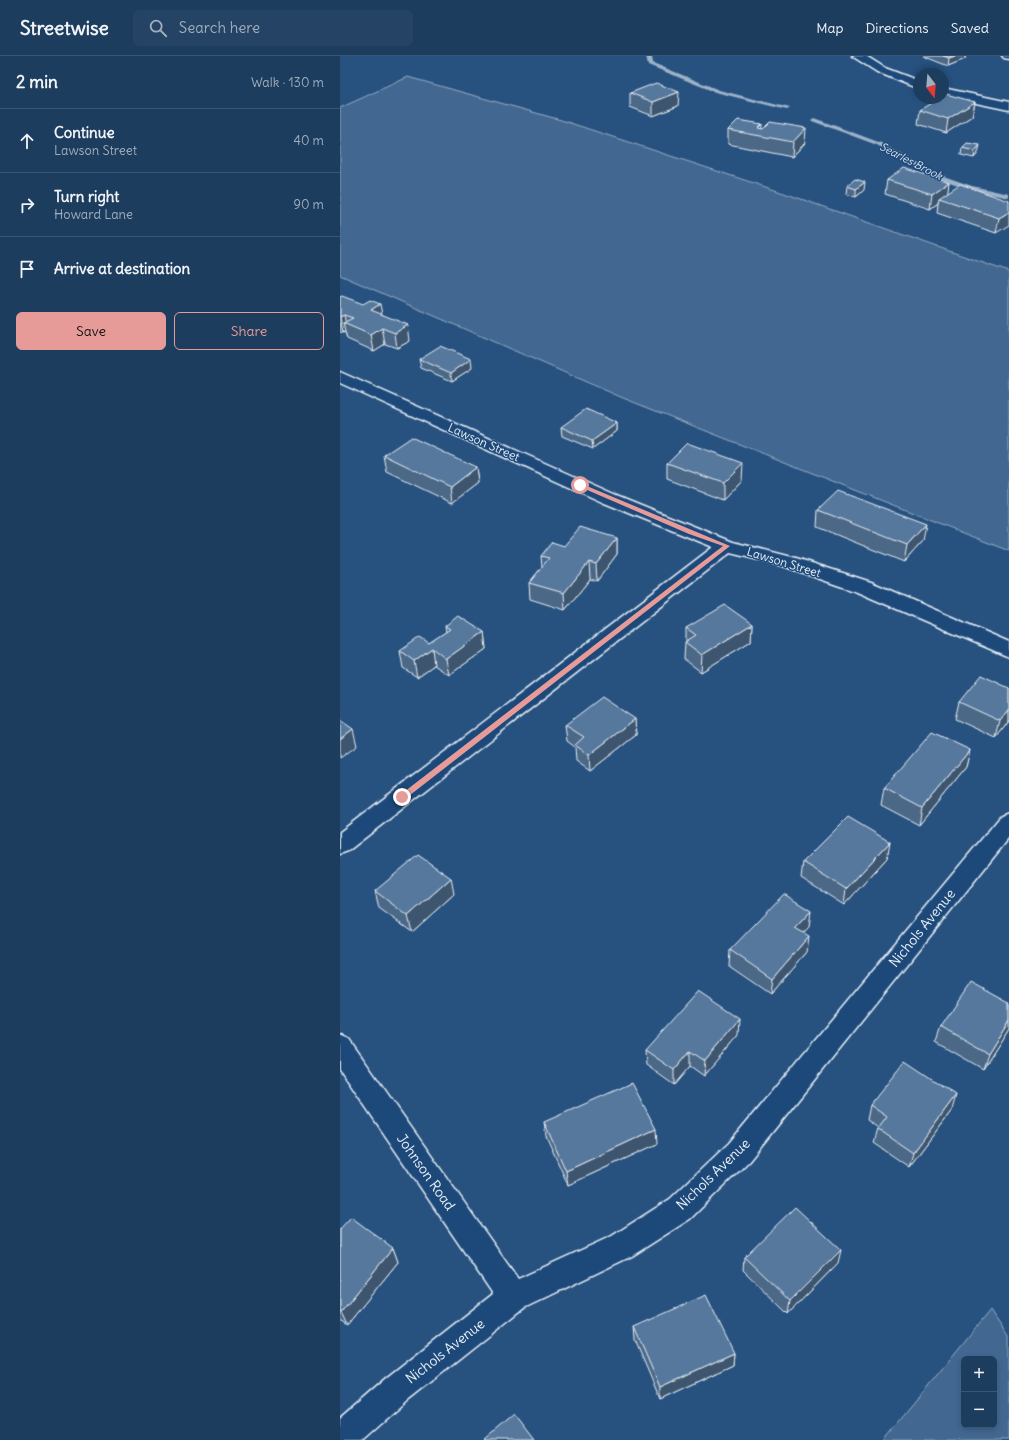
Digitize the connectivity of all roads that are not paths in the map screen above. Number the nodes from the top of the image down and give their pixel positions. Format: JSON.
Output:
{"nodes":[{"id":1,"x":858,"y":56,"type":"edge"},
{"id":2,"x":913,"y":83,"type":"edge"},
{"id":3,"x":949,"y":93,"type":"edge"},
{"id":4,"x":1009,"y":106,"type":"edge"},
{"id":5,"x":340,"y":377,"type":"edge"},
{"id":6,"x":727,"y":546,"type":"junction"},
{"id":7,"x":1009,"y":650,"type":"edge"},
{"id":8,"x":1009,"y":822,"type":"edge"},
{"id":9,"x":340,"y":845,"type":"edge"},
{"id":10,"x":340,"y":1047,"type":"edge"},
{"id":11,"x":513,"y":1297,"type":"junction"},
{"id":12,"x":340,"y":1439,"type":"edge"}],
"edges":[{"from":1,"to":2,"type":"street"},
{"from":3,"to":4,"type":"street"},
{"from":5,"to":6,"type":"street","name":"Lawson Street"},
{"from":6,"to":7,"type":"street","name":"Lawson Street"},
{"from":6,"to":9,"type":"street"},
{"from":8,"to":11,"type":"street","name":"Nichols Avenue"},
{"from":10,"to":11,"type":"street","name":"Johnson Road"},
{"from":11,"to":12,"type":"street","name":"Nichols Avenue"}]}
